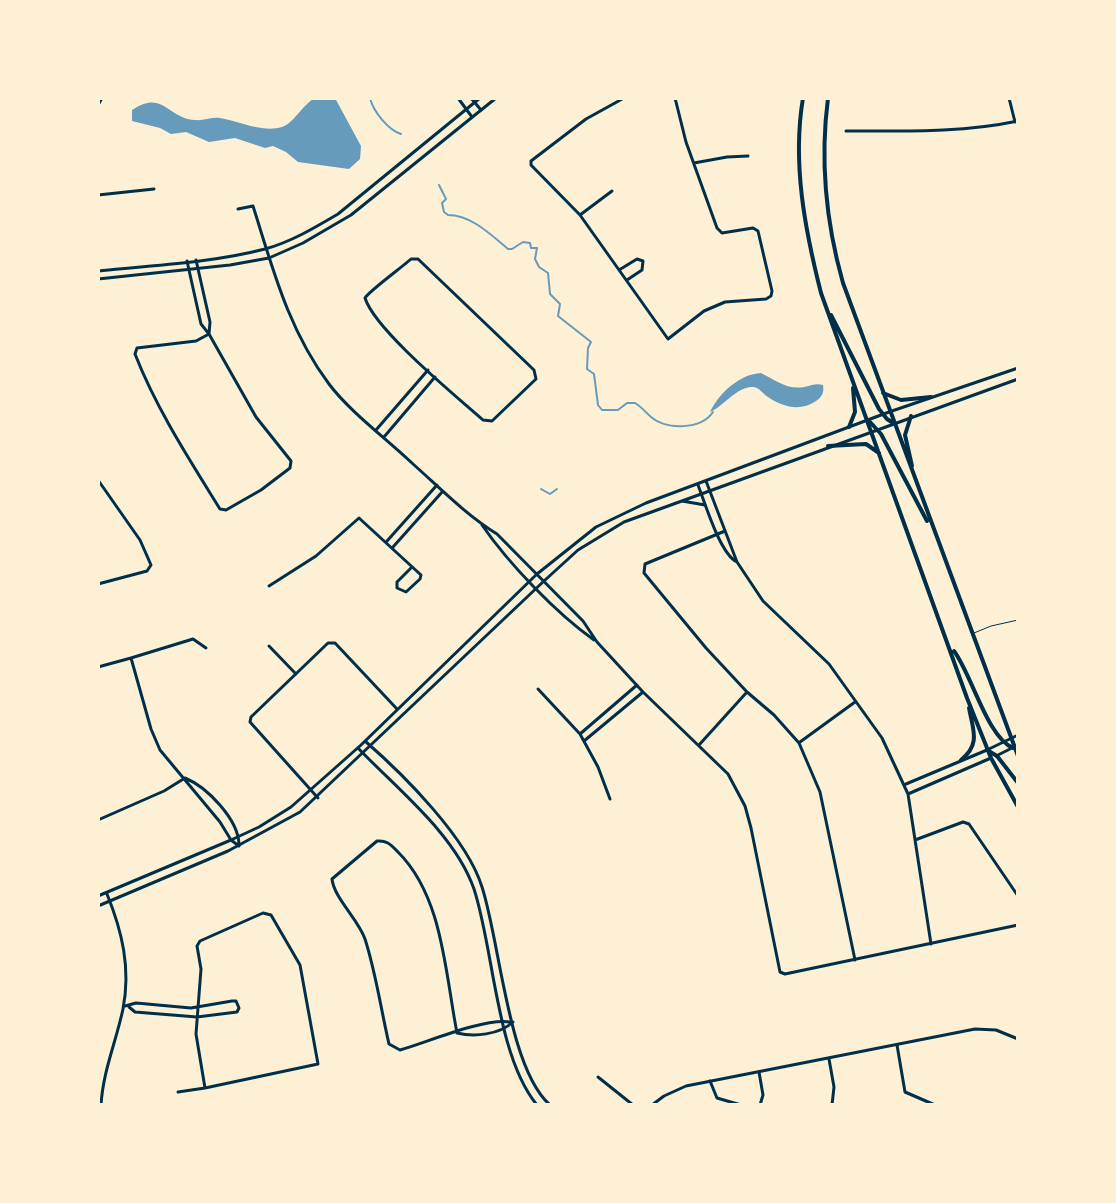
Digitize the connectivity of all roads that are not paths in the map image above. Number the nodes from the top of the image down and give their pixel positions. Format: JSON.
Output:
{"nodes":[{"id":1,"x":102,"y":98,"type":"edge"},
{"id":2,"x":458,"y":98,"type":"edge"},
{"id":3,"x":471,"y":98,"type":"edge"},
{"id":4,"x":480,"y":98,"type":"edge"},
{"id":5,"x":496,"y":98,"type":"edge"},
{"id":6,"x":623,"y":98,"type":"edge"},
{"id":7,"x":675,"y":98,"type":"edge"},
{"id":8,"x":803,"y":98,"type":"edge"},
{"id":9,"x":826,"y":98,"type":"edge"},
{"id":10,"x":1009,"y":98,"type":"edge"},
{"id":11,"x":614,"y":100,"type":"edge"},
{"id":12,"x":475,"y":103,"type":"junction"},
{"id":13,"x":98,"y":105,"type":"edge"},
{"id":14,"x":466,"y":110,"type":"junction"},
{"id":15,"x":481,"y":110,"type":"junction"},
{"id":16,"x":472,"y":117,"type":"junction"},
{"id":17,"x":1016,"y":122,"type":"edge"},
{"id":18,"x":846,"y":131,"type":"dead end"},
{"id":19,"x":748,"y":156,"type":"dead end"},
{"id":20,"x":694,"y":163,"type":"junction"},
{"id":21,"x":154,"y":189,"type":"dead end"},
{"id":22,"x":612,"y":191,"type":"dead end"},
{"id":23,"x":98,"y":195,"type":"edge"},
{"id":24,"x":238,"y":209,"type":"dead end"},
{"id":25,"x":580,"y":215,"type":"junction"},
{"id":26,"x":267,"y":248,"type":"junction"},
{"id":27,"x":269,"y":258,"type":"junction"},
{"id":28,"x":196,"y":260,"type":"junction"},
{"id":29,"x":187,"y":261,"type":"junction"},
{"id":30,"x":198,"y":269,"type":"junction"},
{"id":31,"x":189,"y":270,"type":"junction"},
{"id":32,"x":619,"y":270,"type":"junction"},
{"id":33,"x":98,"y":271,"type":"edge"},
{"id":34,"x":98,"y":279,"type":"edge"},
{"id":35,"x":627,"y":280,"type":"junction"},
{"id":36,"x":824,"y":302,"type":"junction"},
{"id":37,"x":209,"y":334,"type":"junction"},
{"id":38,"x":1018,"y":368,"type":"edge"},
{"id":39,"x":428,"y":370,"type":"junction"},
{"id":40,"x":435,"y":377,"type":"junction"},
{"id":41,"x":851,"y":378,"type":"junction"},
{"id":42,"x":1018,"y":380,"type":"edge"},
{"id":43,"x":883,"y":393,"type":"junction"},
{"id":44,"x":931,"y":397,"type":"junction"},
{"id":45,"x":886,"y":413,"type":"junction"},
{"id":46,"x":911,"y":416,"type":"junction"},
{"id":47,"x":867,"y":421,"type":"junction"},
{"id":48,"x":893,"y":423,"type":"junction"},
{"id":49,"x":849,"y":427,"type":"junction"},
{"id":50,"x":376,"y":430,"type":"junction"},
{"id":51,"x":874,"y":430,"type":"junction"},
{"id":52,"x":384,"y":437,"type":"junction"},
{"id":53,"x":828,"y":446,"type":"junction"},
{"id":54,"x":879,"y":453,"type":"junction"},
{"id":55,"x":706,"y":481,"type":"junction"},
{"id":56,"x":98,"y":483,"type":"edge"},
{"id":57,"x":697,"y":484,"type":"junction"},
{"id":58,"x":916,"y":484,"type":"junction"},
{"id":59,"x":437,"y":485,"type":"junction"},
{"id":60,"x":709,"y":490,"type":"junction"},
{"id":61,"x":443,"y":491,"type":"junction"},
{"id":62,"x":701,"y":493,"type":"junction"},
{"id":63,"x":678,"y":501,"type":"junction"},
{"id":64,"x":705,"y":505,"type":"junction"},
{"id":65,"x":481,"y":524,"type":"junction"},
{"id":66,"x":725,"y":531,"type":"junction"},
{"id":67,"x":718,"y":535,"type":"junction"},
{"id":68,"x":936,"y":537,"type":"junction"},
{"id":69,"x":390,"y":544,"type":"junction"},
{"id":70,"x":737,"y":562,"type":"junction"},
{"id":71,"x":411,"y":568,"type":"junction"},
{"id":72,"x":537,"y":574,"type":"junction"},
{"id":73,"x":530,"y":581,"type":"junction"},
{"id":74,"x":544,"y":581,"type":"junction"},
{"id":75,"x":98,"y":584,"type":"edge"},
{"id":76,"x":269,"y":586,"type":"dead end"},
{"id":77,"x":537,"y":588,"type":"junction"},
{"id":78,"x":1018,"y":620,"type":"edge"},
{"id":79,"x":971,"y":634,"type":"junction"},
{"id":80,"x":597,"y":642,"type":"junction"},
{"id":81,"x":269,"y":646,"type":"dead end"},
{"id":82,"x":950,"y":646,"type":"junction"},
{"id":83,"x":206,"y":648,"type":"dead end"},
{"id":84,"x":131,"y":658,"type":"junction"},
{"id":85,"x":444,"y":664,"type":"junction"},
{"id":86,"x":98,"y":667,"type":"edge"},
{"id":87,"x":451,"y":672,"type":"junction"},
{"id":88,"x":296,"y":674,"type":"junction"},
{"id":89,"x":637,"y":685,"type":"junction"},
{"id":90,"x":538,"y":689,"type":"dead end"},
{"id":91,"x":643,"y":692,"type":"junction"},
{"id":92,"x":747,"y":692,"type":"junction"},
{"id":93,"x":967,"y":698,"type":"junction"},
{"id":94,"x":855,"y":702,"type":"junction"},
{"id":95,"x":397,"y":709,"type":"junction"},
{"id":96,"x":404,"y":716,"type":"junction"},
{"id":97,"x":580,"y":734,"type":"junction"},
{"id":98,"x":1018,"y":735,"type":"edge"},
{"id":99,"x":1010,"y":739,"type":"junction"},
{"id":100,"x":365,"y":741,"type":"junction"},
{"id":101,"x":584,"y":741,"type":"junction"},
{"id":102,"x":1004,"y":742,"type":"junction"},
{"id":103,"x":799,"y":743,"type":"junction"},
{"id":104,"x":699,"y":745,"type":"junction"},
{"id":105,"x":1016,"y":746,"type":"edge"},
{"id":106,"x":372,"y":747,"type":"junction"},
{"id":107,"x":358,"y":748,"type":"junction"},
{"id":108,"x":987,"y":750,"type":"junction"},
{"id":109,"x":364,"y":754,"type":"junction"},
{"id":110,"x":997,"y":756,"type":"junction"},
{"id":111,"x":1018,"y":756,"type":"edge"},
{"id":112,"x":991,"y":758,"type":"junction"},
{"id":113,"x":961,"y":760,"type":"junction"},
{"id":114,"x":185,"y":778,"type":"junction"},
{"id":115,"x":1018,"y":783,"type":"edge"},
{"id":116,"x":905,"y":785,"type":"junction"},
{"id":117,"x":311,"y":790,"type":"junction"},
{"id":118,"x":908,"y":794,"type":"junction"},
{"id":119,"x":318,"y":798,"type":"junction"},
{"id":120,"x":610,"y":799,"type":"dead end"},
{"id":121,"x":1018,"y":807,"type":"edge"},
{"id":122,"x":98,"y":820,"type":"edge"},
{"id":123,"x":239,"y":836,"type":"junction"},
{"id":124,"x":231,"y":840,"type":"junction"},
{"id":125,"x":915,"y":840,"type":"junction"},
{"id":126,"x":239,"y":846,"type":"junction"},
{"id":127,"x":107,"y":894,"type":"junction"},
{"id":128,"x":98,"y":896,"type":"edge"},
{"id":129,"x":1018,"y":896,"type":"edge"},
{"id":130,"x":111,"y":902,"type":"junction"},
{"id":131,"x":98,"y":906,"type":"edge"},
{"id":132,"x":1018,"y":925,"type":"edge"},
{"id":133,"x":931,"y":944,"type":"junction"},
{"id":134,"x":855,"y":960,"type":"junction"},
{"id":135,"x":123,"y":1006,"type":"junction"},
{"id":136,"x":199,"y":1006,"type":"junction"},
{"id":137,"x":129,"y":1007,"type":"junction"},
{"id":138,"x":197,"y":1017,"type":"junction"},
{"id":139,"x":503,"y":1021,"type":"junction"},
{"id":140,"x":513,"y":1022,"type":"junction"},
{"id":141,"x":505,"y":1030,"type":"junction"},
{"id":142,"x":457,"y":1033,"type":"junction"},
{"id":143,"x":1018,"y":1038,"type":"edge"},
{"id":144,"x":897,"y":1045,"type":"junction"},
{"id":145,"x":829,"y":1059,"type":"junction"},
{"id":146,"x":759,"y":1072,"type":"junction"},
{"id":147,"x":598,"y":1077,"type":"dead end"},
{"id":148,"x":710,"y":1081,"type":"junction"},
{"id":149,"x":205,"y":1088,"type":"junction"},
{"id":150,"x":178,"y":1092,"type":"dead end"},
{"id":151,"x":101,"y":1105,"type":"edge"},
{"id":152,"x":537,"y":1105,"type":"edge"},
{"id":153,"x":550,"y":1105,"type":"edge"},
{"id":154,"x":633,"y":1105,"type":"edge"},
{"id":155,"x":652,"y":1105,"type":"edge"},
{"id":156,"x":741,"y":1105,"type":"edge"},
{"id":157,"x":760,"y":1105,"type":"edge"},
{"id":158,"x":832,"y":1105,"type":"edge"},
{"id":159,"x":935,"y":1105,"type":"edge"}],
"edges":[{"from":1,"to":13,"type":"street"},
{"from":2,"to":14,"type":"street"},
{"from":3,"to":12,"type":"street"},
{"from":4,"to":12,"type":"street"},
{"from":5,"to":15,"type":"street"},
{"from":6,"to":11,"type":"street"},
{"from":7,"to":20,"type":"street"},
{"from":8,"to":36,"type":"main road"},
{"from":9,"to":43,"type":"main road"},
{"from":10,"to":17,"type":"street"},
{"from":11,"to":25,"type":"street"},
{"from":12,"to":14,"type":"street"},
{"from":12,"to":15,"type":"street"},
{"from":14,"to":16,"type":"street"},
{"from":14,"to":26,"type":"street"},
{"from":15,"to":16,"type":"street"},
{"from":16,"to":27,"type":"street"},
{"from":17,"to":18,"type":"street"},
{"from":19,"to":20,"type":"street"},
{"from":20,"to":35,"type":"street"},
{"from":21,"to":23,"type":"street"},
{"from":22,"to":25,"type":"street"},
{"from":24,"to":26,"type":"street"},
{"from":25,"to":32,"type":"street"},
{"from":26,"to":27,"type":"street"},
{"from":26,"to":28,"type":"street"},
{"from":27,"to":30,"type":"street"},
{"from":27,"to":50,"type":"street"},
{"from":28,"to":29,"type":"street"},
{"from":28,"to":30,"type":"street"},
{"from":29,"to":31,"type":"street"},
{"from":29,"to":33,"type":"street"},
{"from":30,"to":31,"type":"street"},
{"from":30,"to":37,"type":"street"},
{"from":31,"to":34,"type":"street"},
{"from":31,"to":37,"type":"street"},
{"from":32,"to":35,"type":"street"},
{"from":32,"to":35,"type":"street"},
{"from":36,"to":41,"type":"main road"},
{"from":36,"to":45,"type":"main road"},
{"from":37,"to":37,"type":"street"},
{"from":38,"to":44,"type":"street"},
{"from":39,"to":40,"type":"street"},
{"from":39,"to":40,"type":"street"},
{"from":39,"to":50,"type":"street"},
{"from":40,"to":52,"type":"street"},
{"from":41,"to":47,"type":"main road"},
{"from":41,"to":49,"type":"main road"},
{"from":42,"to":46,"type":"street"},
{"from":43,"to":44,"type":"main road"},
{"from":43,"to":45,"type":"main road"},
{"from":44,"to":45,"type":"street"},
{"from":45,"to":47,"type":"street"},
{"from":45,"to":48,"type":"main road"},
{"from":46,"to":48,"type":"street"},
{"from":46,"to":58,"type":"main road"},
{"from":47,"to":49,"type":"street"},
{"from":47,"to":51,"type":"main road"},
{"from":48,"to":51,"type":"street"},
{"from":48,"to":58,"type":"main road"},
{"from":49,"to":55,"type":"street"},
{"from":50,"to":52,"type":"street"},
{"from":51,"to":53,"type":"street"},
{"from":51,"to":54,"type":"main road"},
{"from":51,"to":68,"type":"main road"},
{"from":52,"to":59,"type":"street"},
{"from":53,"to":54,"type":"main road"},
{"from":53,"to":60,"type":"street"},
{"from":54,"to":82,"type":"main road"},
{"from":55,"to":57,"type":"street"},
{"from":55,"to":60,"type":"street"},
{"from":56,"to":75,"type":"street"},
{"from":57,"to":62,"type":"street"},
{"from":57,"to":72,"type":"street"},
{"from":58,"to":68,"type":"main road"},
{"from":59,"to":61,"type":"street"},
{"from":59,"to":69,"type":"street"},
{"from":60,"to":62,"type":"street"},
{"from":60,"to":66,"type":"street"},
{"from":61,"to":65,"type":"street"},
{"from":61,"to":69,"type":"street"},
{"from":62,"to":63,"type":"street"},
{"from":62,"to":64,"type":"street"},
{"from":63,"to":64,"type":"street"},
{"from":63,"to":74,"type":"street"},
{"from":64,"to":67,"type":"street"},
{"from":65,"to":72,"type":"street"},
{"from":65,"to":73,"type":"street"},
{"from":66,"to":67,"type":"street"},
{"from":66,"to":70,"type":"street"},
{"from":67,"to":70,"type":"street"},
{"from":67,"to":92,"type":"street"},
{"from":68,"to":79,"type":"main road"},
{"from":69,"to":71,"type":"street"},
{"from":69,"to":76,"type":"street"},
{"from":70,"to":94,"type":"street"},
{"from":71,"to":71,"type":"street"},
{"from":72,"to":73,"type":"street"},
{"from":72,"to":74,"type":"street"},
{"from":73,"to":77,"type":"street"},
{"from":73,"to":85,"type":"street"},
{"from":74,"to":77,"type":"street"},
{"from":74,"to":80,"type":"street"},
{"from":77,"to":80,"type":"street"},
{"from":77,"to":87,"type":"street"},
{"from":78,"to":79,"type":"lane"},
{"from":79,"to":99,"type":"main road"},
{"from":80,"to":89,"type":"street"},
{"from":81,"to":88,"type":"street"},
{"from":82,"to":93,"type":"main road"},
{"from":82,"to":102,"type":"main road"},
{"from":83,"to":84,"type":"street"},
{"from":84,"to":86,"type":"street"},
{"from":84,"to":114,"type":"street"},
{"from":85,"to":87,"type":"street"},
{"from":85,"to":95,"type":"street"},
{"from":87,"to":96,"type":"street"},
{"from":88,"to":95,"type":"street"},
{"from":88,"to":117,"type":"street"},
{"from":89,"to":91,"type":"street"},
{"from":89,"to":97,"type":"street"},
{"from":90,"to":97,"type":"street"},
{"from":91,"to":101,"type":"street"},
{"from":91,"to":104,"type":"street"},
{"from":92,"to":103,"type":"street"},
{"from":92,"to":104,"type":"street"},
{"from":93,"to":108,"type":"main road"},
{"from":93,"to":113,"type":"main road"},
{"from":94,"to":103,"type":"street"},
{"from":94,"to":116,"type":"street"},
{"from":95,"to":96,"type":"street"},
{"from":95,"to":100,"type":"street"},
{"from":96,"to":106,"type":"street"},
{"from":97,"to":101,"type":"street"},
{"from":98,"to":99,"type":"street"},
{"from":99,"to":102,"type":"street"},
{"from":99,"to":105,"type":"main road"},
{"from":100,"to":106,"type":"street"},
{"from":100,"to":107,"type":"street"},
{"from":101,"to":120,"type":"street"},
{"from":102,"to":105,"type":"main road"},
{"from":102,"to":108,"type":"street"},
{"from":103,"to":134,"type":"street"},
{"from":104,"to":134,"type":"street"},
{"from":105,"to":110,"type":"street"},
{"from":105,"to":111,"type":"main road"},
{"from":106,"to":109,"type":"street"},
{"from":106,"to":140,"type":"street"},
{"from":107,"to":109,"type":"street"},
{"from":107,"to":117,"type":"street"},
{"from":108,"to":110,"type":"main road"},
{"from":108,"to":112,"type":"main road"},
{"from":108,"to":113,"type":"street"},
{"from":109,"to":119,"type":"street"},
{"from":109,"to":139,"type":"street"},
{"from":110,"to":112,"type":"street"},
{"from":110,"to":115,"type":"main road"},
{"from":112,"to":118,"type":"street"},
{"from":112,"to":121,"type":"main road"},
{"from":113,"to":116,"type":"street"},
{"from":114,"to":122,"type":"street"},
{"from":114,"to":123,"type":"street"},
{"from":114,"to":124,"type":"street"},
{"from":116,"to":118,"type":"street"},
{"from":117,"to":119,"type":"street"},
{"from":117,"to":123,"type":"street"},
{"from":118,"to":125,"type":"street"},
{"from":119,"to":126,"type":"street"},
{"from":123,"to":124,"type":"street"},
{"from":123,"to":126,"type":"street"},
{"from":124,"to":126,"type":"street"},
{"from":124,"to":127,"type":"street"},
{"from":125,"to":129,"type":"street"},
{"from":125,"to":133,"type":"street"},
{"from":126,"to":130,"type":"street"},
{"from":127,"to":128,"type":"street"},
{"from":127,"to":130,"type":"street"},
{"from":130,"to":131,"type":"street"},
{"from":130,"to":135,"type":"street"},
{"from":132,"to":133,"type":"street"},
{"from":133,"to":134,"type":"street"},
{"from":135,"to":137,"type":"street"},
{"from":135,"to":151,"type":"street"},
{"from":136,"to":137,"type":"street"},
{"from":136,"to":138,"type":"street"},
{"from":136,"to":138,"type":"street"},
{"from":136,"to":149,"type":"street"},
{"from":137,"to":138,"type":"street"},
{"from":138,"to":149,"type":"street"},
{"from":139,"to":140,"type":"street"},
{"from":139,"to":141,"type":"street"},
{"from":139,"to":142,"type":"street"},
{"from":140,"to":141,"type":"street"},
{"from":140,"to":153,"type":"street"},
{"from":141,"to":142,"type":"street"},
{"from":141,"to":152,"type":"street"},
{"from":142,"to":142,"type":"street"},
{"from":143,"to":144,"type":"street"},
{"from":144,"to":145,"type":"street"},
{"from":144,"to":159,"type":"street"},
{"from":145,"to":146,"type":"street"},
{"from":145,"to":158,"type":"street"},
{"from":146,"to":148,"type":"street"},
{"from":146,"to":157,"type":"street"},
{"from":147,"to":154,"type":"street"},
{"from":148,"to":155,"type":"street"},
{"from":148,"to":156,"type":"street"},
{"from":149,"to":150,"type":"street"}]}
